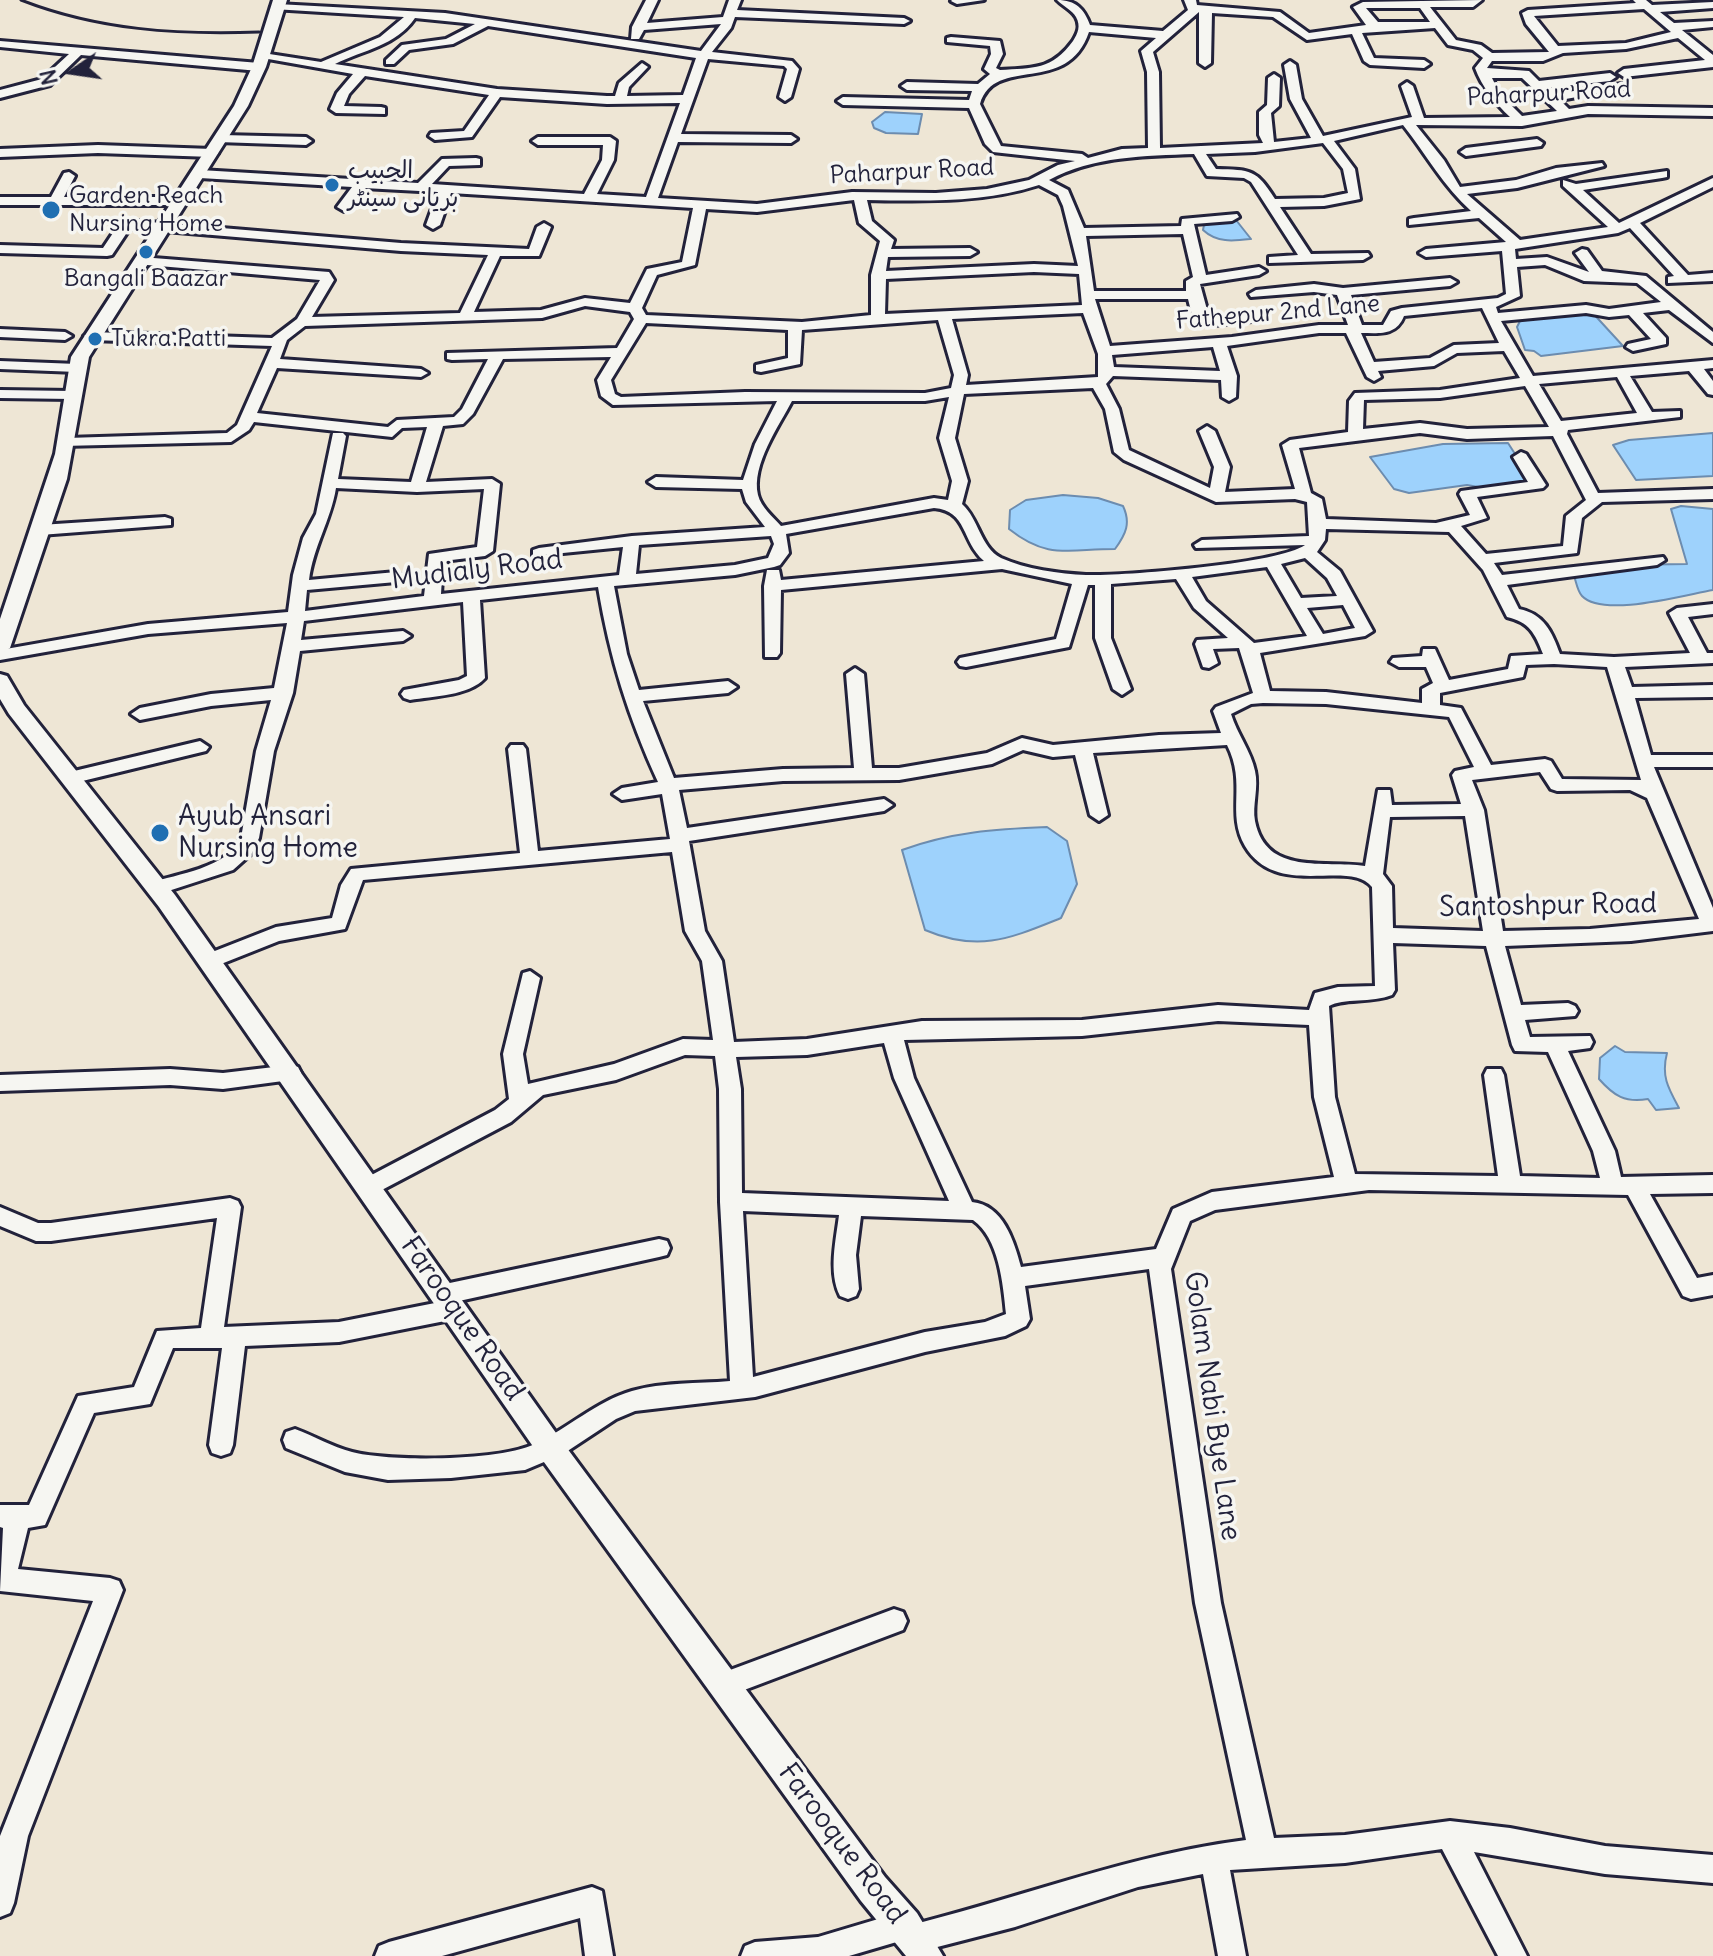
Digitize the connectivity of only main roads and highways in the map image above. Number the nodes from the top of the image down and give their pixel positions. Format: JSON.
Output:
{"nodes":[{"id":1,"x":279,"y":4,"type":"edge"},
{"id":2,"x":0,"y":648,"type":"edge"},
{"id":3,"x":0,"y":681,"type":"edge"},
{"id":4,"x":915,"y":1940,"type":"edge"}],
"edges":[{"from":1,"to":2,"type":"main road"},
{"from":3,"to":4,"type":"main road","name":"Farooque Road"}]}
